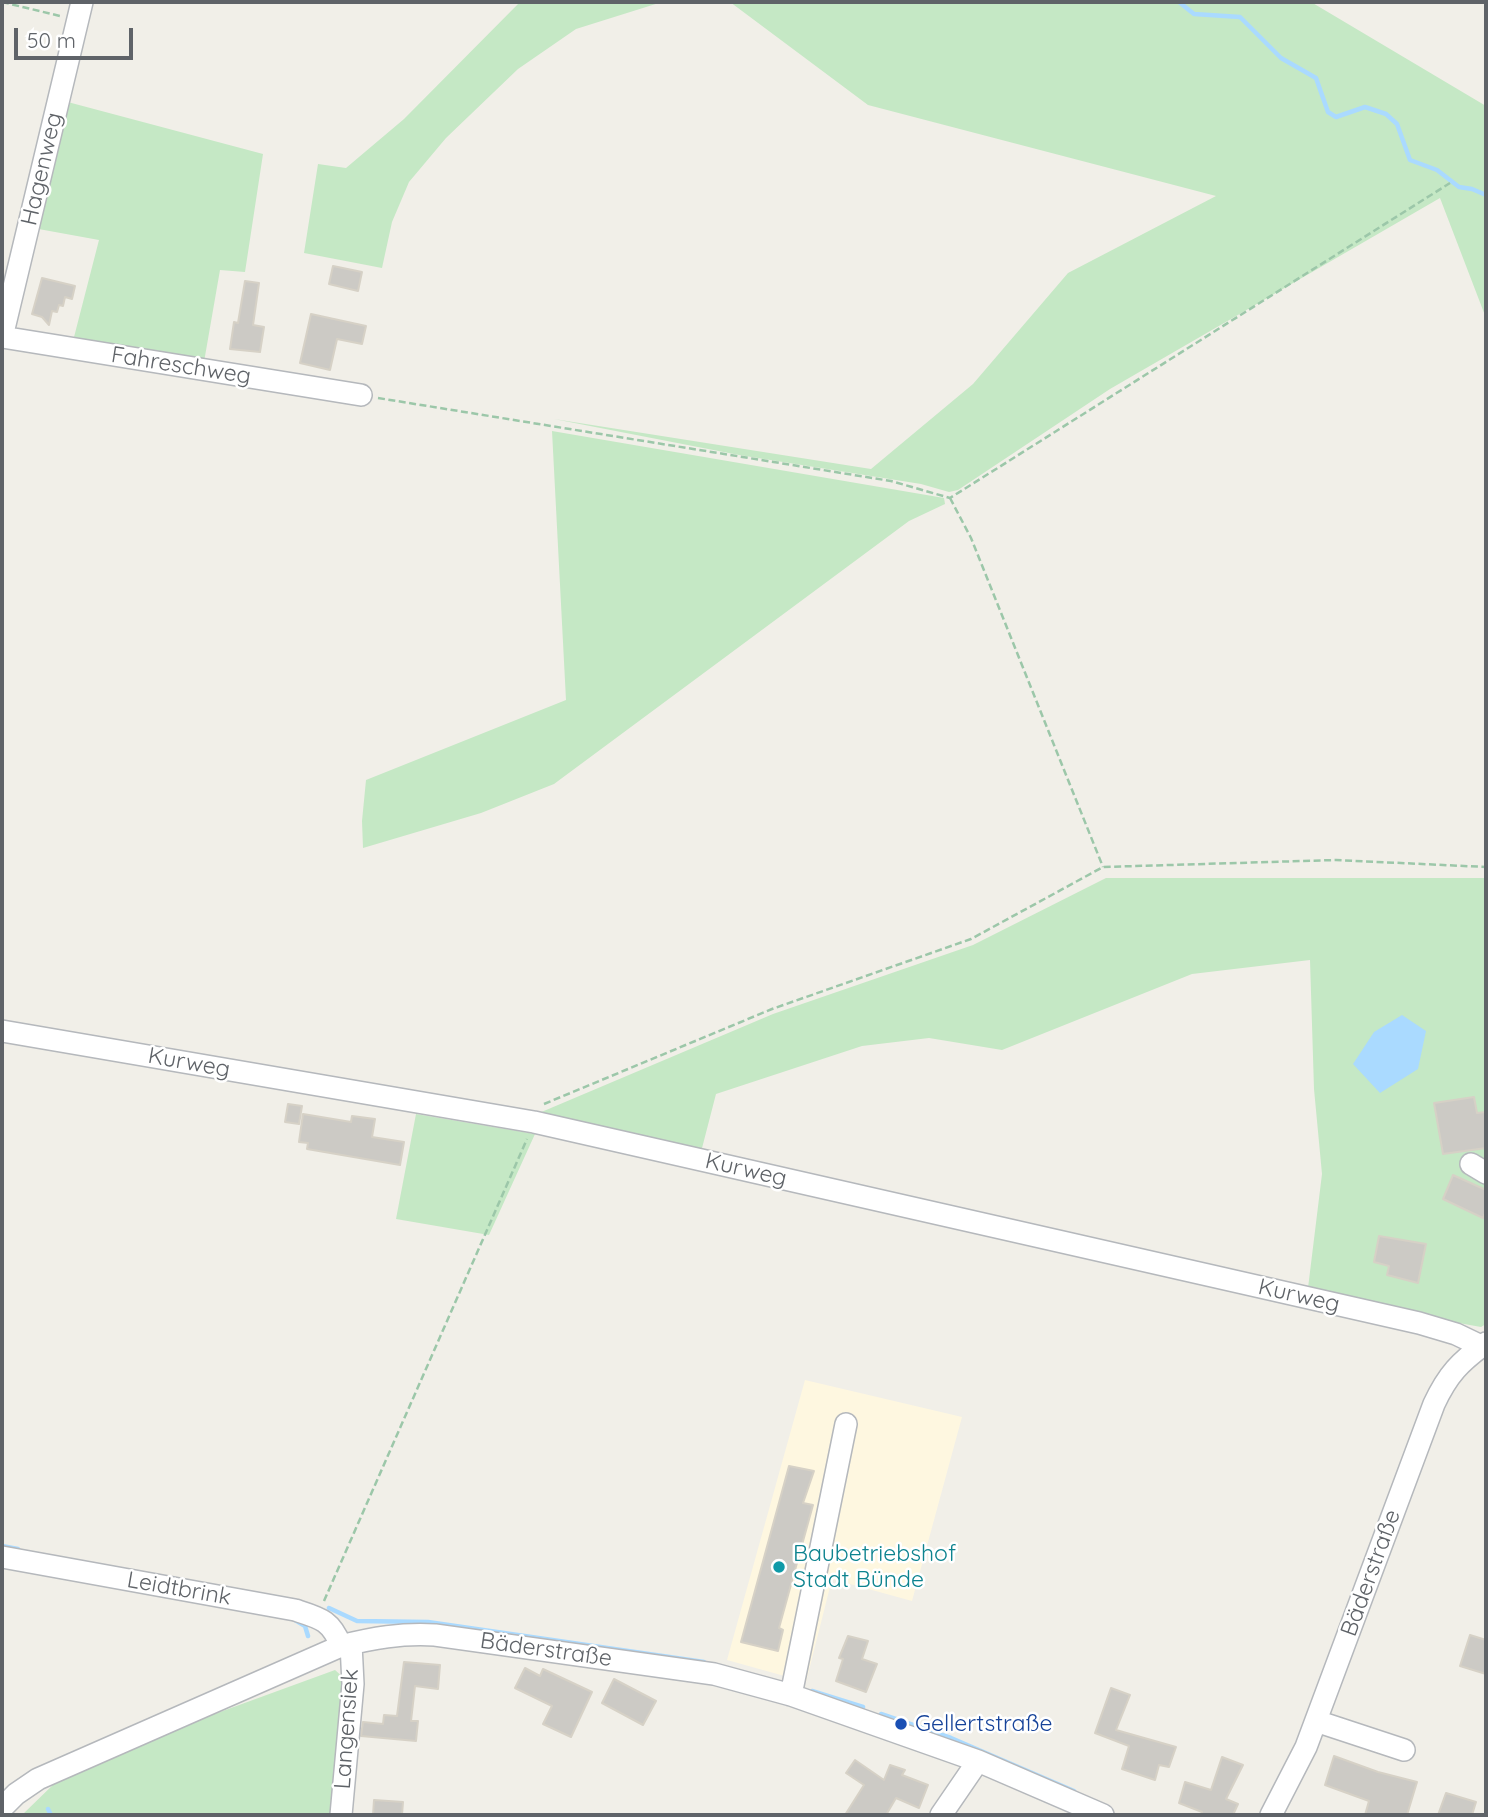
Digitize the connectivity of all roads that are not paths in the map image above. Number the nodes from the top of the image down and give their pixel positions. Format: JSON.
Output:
{"nodes":[{"id":1,"x":79,"y":11,"type":"edge"},
{"id":2,"x":2,"y":337,"type":"edge"},
{"id":3,"x":361,"y":395,"type":"road end"},
{"id":4,"x":2,"y":1031,"type":"edge"},
{"id":5,"x":1484,"y":1344,"type":"edge"},
{"id":6,"x":846,"y":1424,"type":"dead end"},
{"id":7,"x":2,"y":1557,"type":"edge"},
{"id":8,"x":346,"y":1645,"type":"junction"},
{"id":9,"x":791,"y":1695,"type":"junction"},
{"id":10,"x":1316,"y":1721,"type":"junction"},
{"id":11,"x":1404,"y":1750,"type":"dead end"},
{"id":12,"x":978,"y":1761,"type":"junction"},
{"id":13,"x":2,"y":1808,"type":"edge"},
{"id":14,"x":341,"y":1815,"type":"edge"},
{"id":15,"x":941,"y":1815,"type":"edge"},
{"id":16,"x":1103,"y":1815,"type":"edge"},
{"id":17,"x":1271,"y":1815,"type":"edge"}],
"edges":[{"from":1,"to":2,"type":"street","name":"Hagenweg"},
{"from":2,"to":3,"type":"street","name":"Fahreschweg"},
{"from":4,"to":5,"type":"street","name":"Kurweg"},
{"from":5,"to":10,"type":"street","name":"Bäderstraße"},
{"from":6,"to":9,"type":"street"},
{"from":7,"to":8,"type":"street","name":"Leidtbrink"},
{"from":8,"to":9,"type":"street","name":"Bäderstraße"},
{"from":8,"to":13,"type":"street","name":"Bäderstraße"},
{"from":8,"to":14,"type":"street","name":"Langensiek"},
{"from":9,"to":12,"type":"street","name":"Bäderstraße"},
{"from":10,"to":11,"type":"street"},
{"from":10,"to":17,"type":"street","name":"Bäderstraße"},
{"from":12,"to":15,"type":"street"},
{"from":12,"to":16,"type":"street","name":"Bäderstraße"}]}
